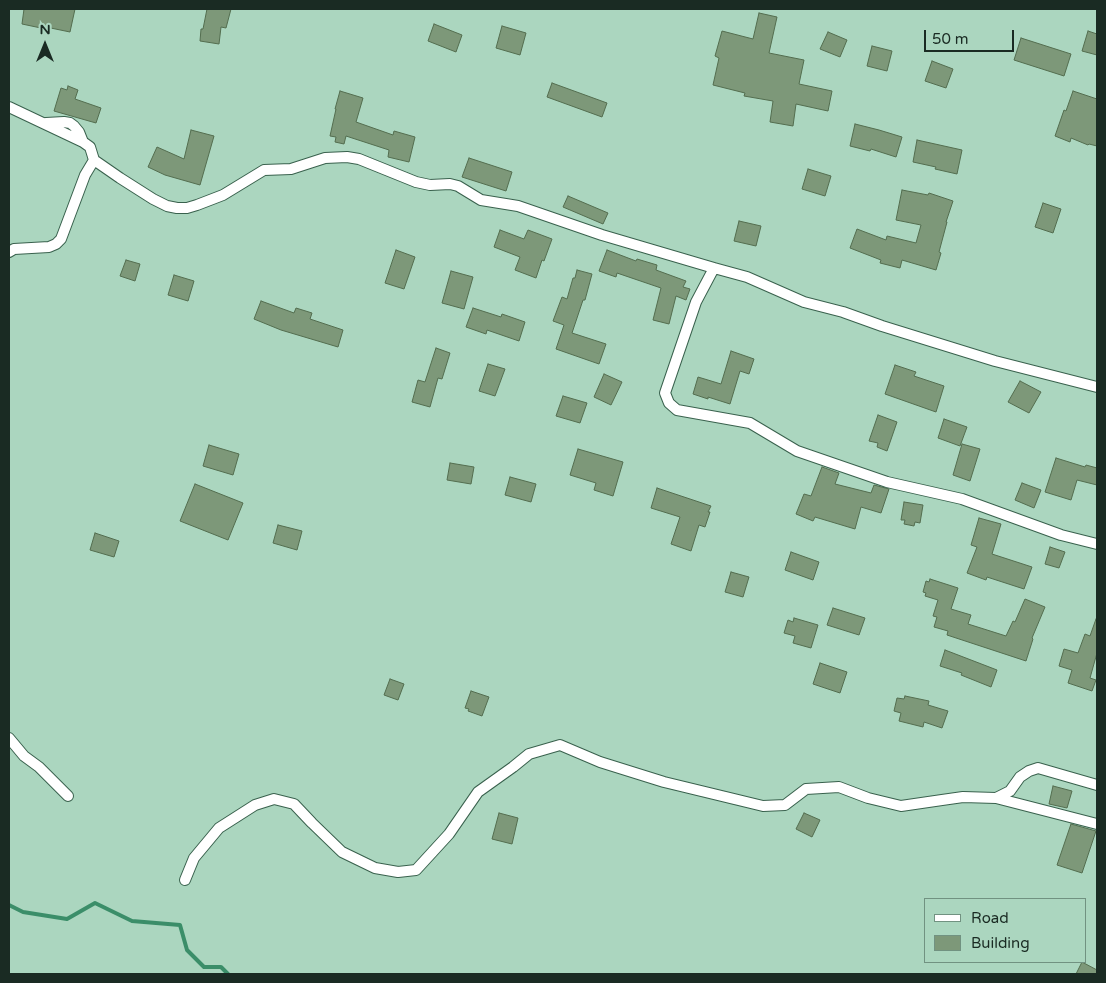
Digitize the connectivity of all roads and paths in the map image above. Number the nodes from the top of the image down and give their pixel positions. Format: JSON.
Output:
{"nodes":[{"id":1,"x":9,"y":107,"type":"edge"},
{"id":2,"x":94,"y":160,"type":"junction"},
{"id":3,"x":9,"y":252,"type":"edge"},
{"id":4,"x":714,"y":268,"type":"junction"},
{"id":5,"x":1097,"y":387,"type":"edge"},
{"id":6,"x":1097,"y":544,"type":"edge"},
{"id":7,"x":9,"y":738,"type":"edge"},
{"id":8,"x":1097,"y":785,"type":"edge"},
{"id":9,"x":68,"y":796,"type":"dead end"},
{"id":10,"x":996,"y":798,"type":"junction"},
{"id":11,"x":1097,"y":824,"type":"edge"},
{"id":12,"x":185,"y":880,"type":"dead end"}],
"edges":[{"from":1,"to":2,"type":"street"},
{"from":2,"to":3,"type":"street"},
{"from":2,"to":4,"type":"street"},
{"from":4,"to":5,"type":"street"},
{"from":4,"to":6,"type":"street"},
{"from":7,"to":9,"type":"street"},
{"from":8,"to":10,"type":"street"},
{"from":10,"to":11,"type":"street"},
{"from":10,"to":12,"type":"street"}]}
